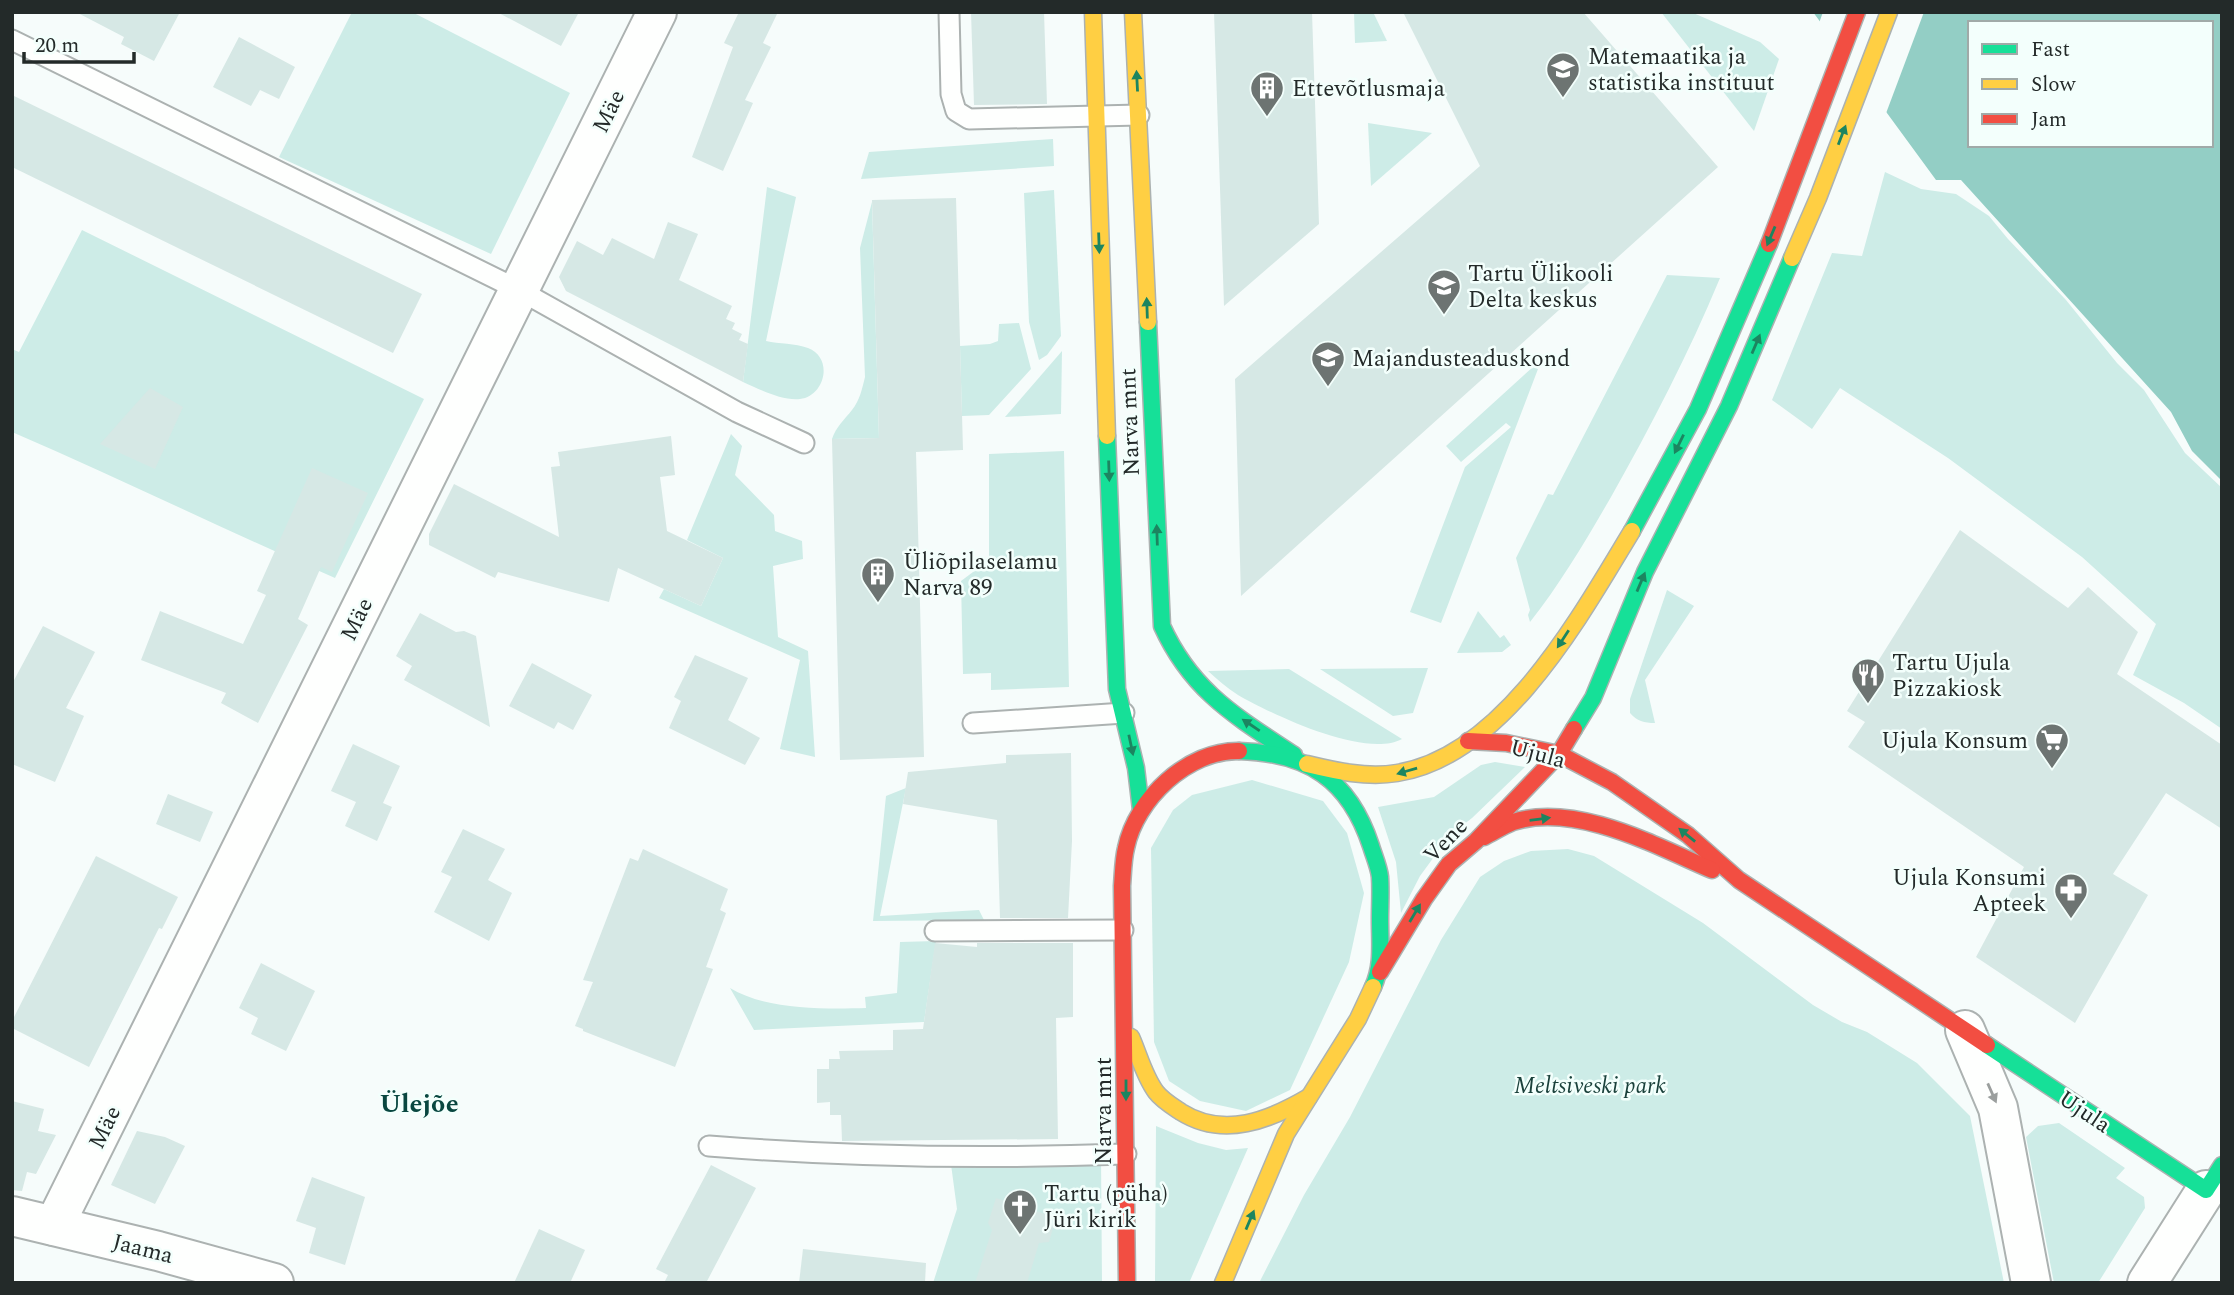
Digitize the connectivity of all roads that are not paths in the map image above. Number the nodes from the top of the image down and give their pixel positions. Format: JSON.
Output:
{"nodes":[{"id":1,"x":657,"y":12,"type":"edge"},
{"id":2,"x":949,"y":12,"type":"edge"},
{"id":3,"x":1093,"y":12,"type":"edge"},
{"id":4,"x":1133,"y":12,"type":"edge"},
{"id":5,"x":1857,"y":12,"type":"edge"},
{"id":6,"x":1889,"y":12,"type":"edge"},
{"id":7,"x":12,"y":40,"type":"edge"},
{"id":8,"x":1095,"y":115,"type":"junction"},
{"id":9,"x":1139,"y":115,"type":"junction"},
{"id":10,"x":519,"y":290,"type":"junction"},
{"id":11,"x":804,"y":443,"type":"dead end"},
{"id":12,"x":1124,"y":713,"type":"junction"},
{"id":13,"x":973,"y":723,"type":"dead end"},
{"id":14,"x":1468,"y":741,"type":"junction"},
{"id":15,"x":1559,"y":754,"type":"junction"},
{"id":16,"x":1307,"y":764,"type":"junction"},
{"id":17,"x":1141,"y":810,"type":"junction"},
{"id":18,"x":1476,"y":841,"type":"junction"},
{"id":19,"x":1738,"y":880,"type":"junction"},
{"id":20,"x":1124,"y":930,"type":"junction"},
{"id":21,"x":935,"y":931,"type":"dead end"},
{"id":22,"x":1380,"y":972,"type":"junction"},
{"id":23,"x":1125,"y":1022,"type":"junction"},
{"id":24,"x":1965,"y":1030,"type":"junction"},
{"id":25,"x":1311,"y":1096,"type":"junction"},
{"id":26,"x":709,"y":1146,"type":"dead end"},
{"id":27,"x":1126,"y":1154,"type":"junction"},
{"id":28,"x":2214,"y":1178,"type":"edge"},
{"id":29,"x":12,"y":1216,"type":"edge"},
{"id":30,"x":54,"y":1226,"type":"junction"},
{"id":31,"x":274,"y":1283,"type":"edge"},
{"id":32,"x":1127,"y":1283,"type":"edge"},
{"id":33,"x":1223,"y":1283,"type":"edge"},
{"id":34,"x":2032,"y":1283,"type":"edge"},
{"id":35,"x":2147,"y":1283,"type":"edge"}],
"edges":[{"from":1,"to":10,"type":"street","name":"Mäe"},
{"from":2,"to":8,"type":"lane"},
{"from":3,"to":8,"type":"main road","name":"Narva mnt"},
{"from":9,"to":4,"type":"main road","name":"Narva mnt","one_way":true},
{"from":5,"to":14,"type":"main road","one_way":true},
{"from":15,"to":6,"type":"main road","name":"Vene","one_way":true},
{"from":7,"to":10,"type":"lane"},
{"from":8,"to":9,"type":"lane"},
{"from":8,"to":12,"type":"main road","name":"Narva mnt","one_way":true},
{"from":16,"to":9,"type":"main road","name":"Narva mnt","one_way":true},
{"from":10,"to":11,"type":"lane"},
{"from":10,"to":30,"type":"street","name":"Mäe"},
{"from":12,"to":13,"type":"lane"},
{"from":12,"to":17,"type":"main road","name":"Narva mnt","one_way":true},
{"from":14,"to":15,"type":"main road","name":"Ujula"},
{"from":14,"to":16,"type":"main road","one_way":true},
{"from":15,"to":18,"type":"main road","name":"Vene"},
{"from":19,"to":15,"type":"main road","name":"Ujula","one_way":true},
{"from":16,"to":17,"type":"main road"},
{"from":16,"to":22,"type":"main road","name":"Narva mnt"},
{"from":17,"to":20,"type":"main road","name":"Narva mnt"},
{"from":18,"to":19,"type":"main road","name":"Ujula","one_way":true},
{"from":22,"to":18,"type":"main road","name":"Vene","one_way":true},
{"from":19,"to":24,"type":"main road","name":"Ujula"},
{"from":20,"to":21,"type":"lane"},
{"from":20,"to":23,"type":"main road","name":"Narva mnt"},
{"from":22,"to":25,"type":"main road","name":"Vene"},
{"from":23,"to":25,"type":"main road"},
{"from":23,"to":27,"type":"main road","name":"Narva mnt","one_way":true},
{"from":24,"to":28,"type":"main road","name":"Ujula"},
{"from":24,"to":34,"type":"street","one_way":true},
{"from":33,"to":25,"type":"main road","one_way":true},
{"from":26,"to":27,"type":"lane"},
{"from":27,"to":32,"type":"main road","name":"Narva mnt"},
{"from":28,"to":35,"type":"street"},
{"from":29,"to":30,"type":"street","name":"Jaama"},
{"from":30,"to":31,"type":"street","name":"Jaama"}]}
